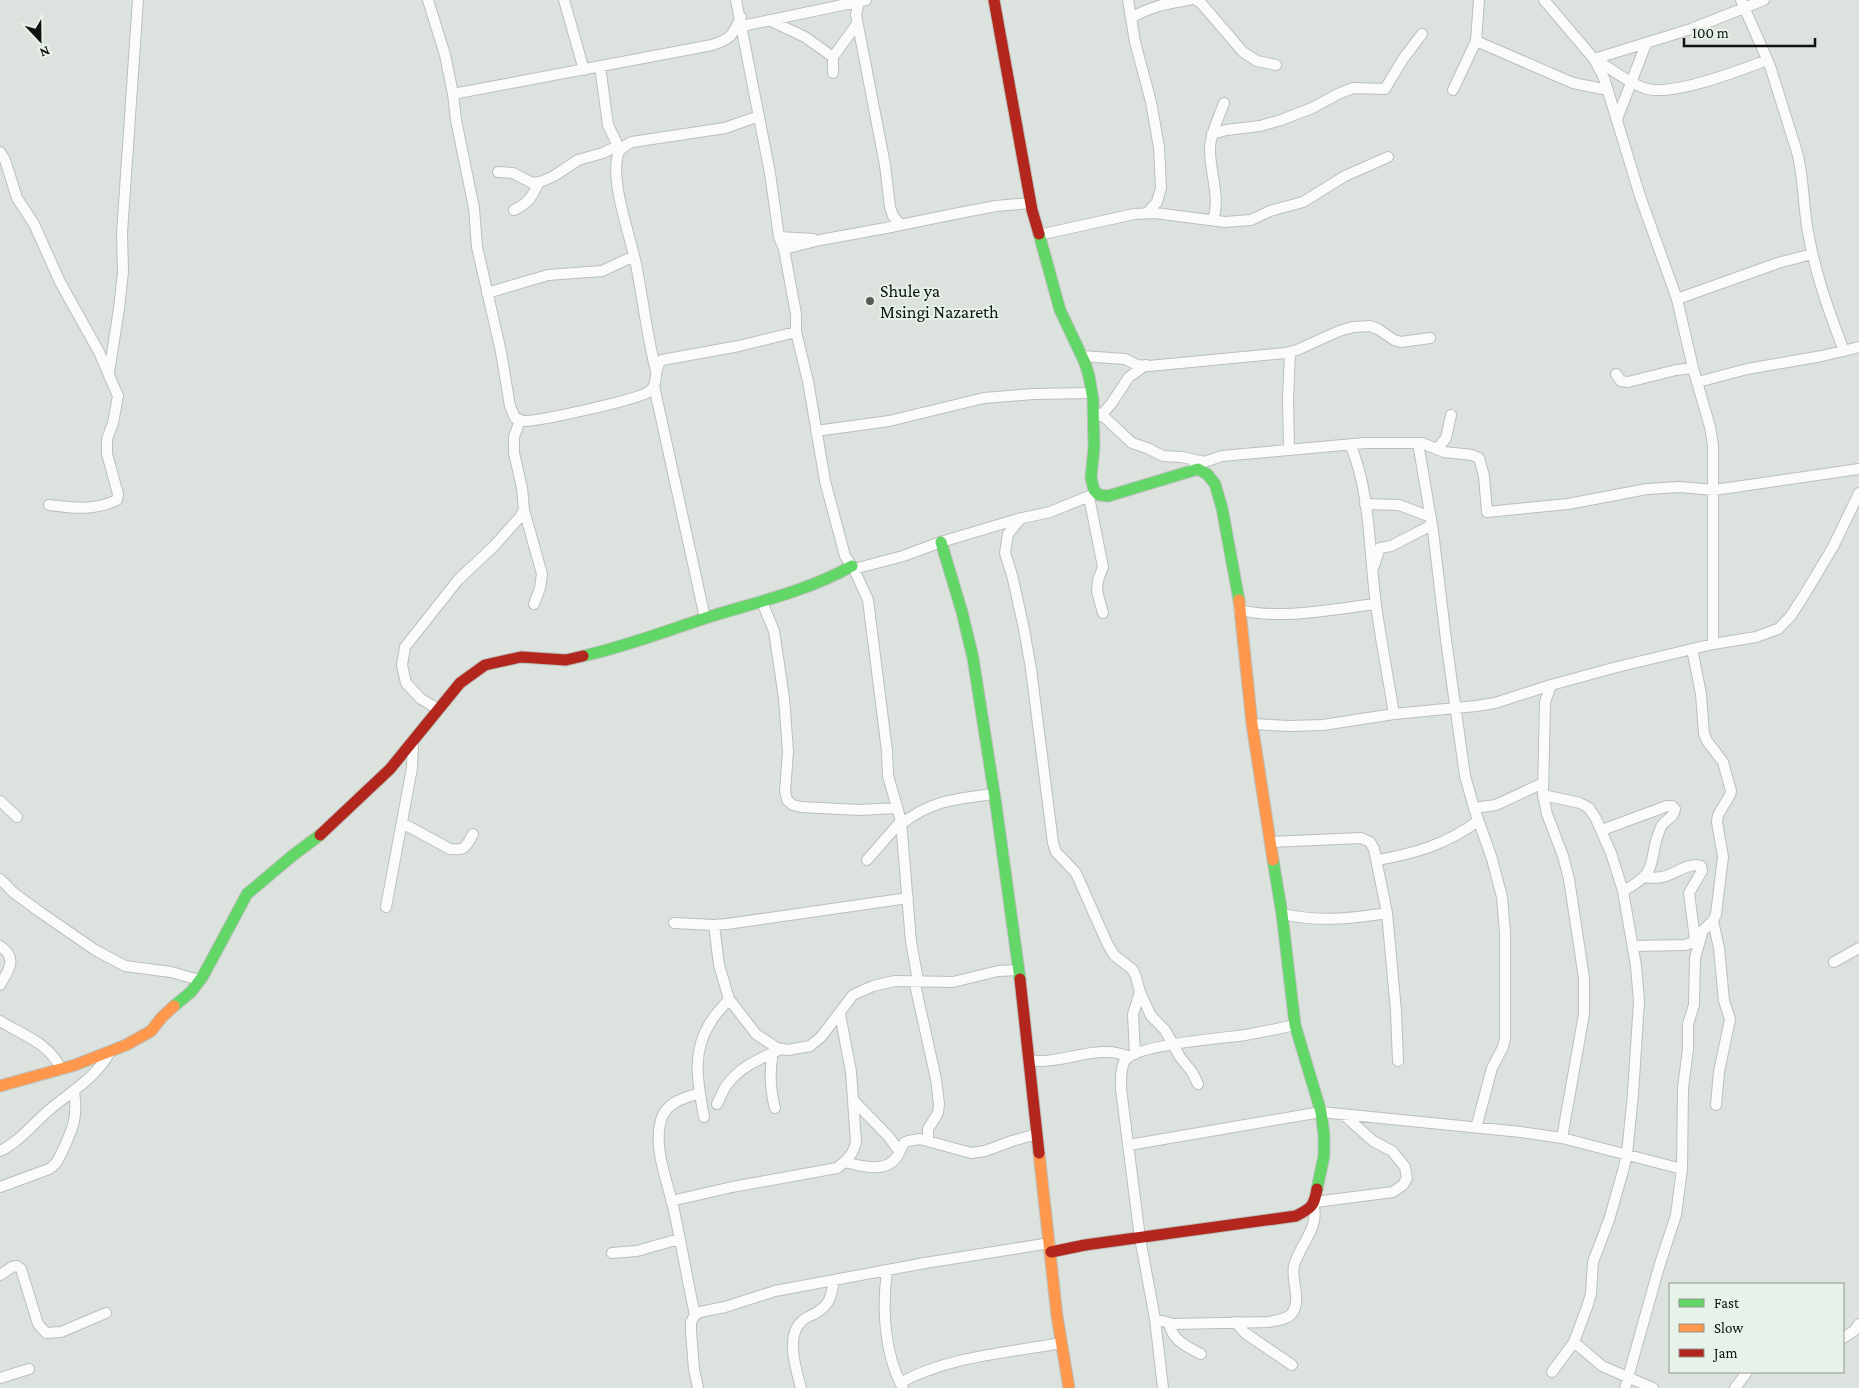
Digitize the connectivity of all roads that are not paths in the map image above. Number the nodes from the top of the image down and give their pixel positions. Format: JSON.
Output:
{"nodes":[{"id":1,"x":138,"y":0,"type":"edge"},
{"id":2,"x":428,"y":0,"type":"edge"},
{"id":3,"x":564,"y":0,"type":"edge"},
{"id":4,"x":736,"y":0,"type":"edge"},
{"id":5,"x":994,"y":0,"type":"edge"},
{"id":6,"x":1128,"y":0,"type":"edge"},
{"id":7,"x":1140,"y":0,"type":"edge"},
{"id":8,"x":1189,"y":0,"type":"edge"},
{"id":9,"x":1196,"y":0,"type":"edge"},
{"id":10,"x":1479,"y":0,"type":"edge"},
{"id":11,"x":1544,"y":0,"type":"edge"},
{"id":12,"x":1764,"y":0,"type":"edge"},
{"id":13,"x":862,"y":1,"type":"edge"},
{"id":14,"x":1742,"y":4,"type":"edge"},
{"id":15,"x":1151,"y":8,"type":"junction"},
{"id":16,"x":1131,"y":18,"type":"junction"},
{"id":17,"x":769,"y":20,"type":"junction"},
{"id":18,"x":742,"y":21,"type":"junction"},
{"id":19,"x":858,"y":24,"type":"junction"},
{"id":20,"x":1422,"y":34,"type":"dead end"},
{"id":21,"x":1476,"y":41,"type":"junction"},
{"id":22,"x":1646,"y":44,"type":"junction"},
{"id":23,"x":833,"y":57,"type":"junction"},
{"id":24,"x":1594,"y":59,"type":"junction"},
{"id":25,"x":1767,"y":60,"type":"junction"},
{"id":26,"x":1276,"y":65,"type":"dead end"},
{"id":27,"x":600,"y":66,"type":"junction"},
{"id":28,"x":584,"y":70,"type":"junction"},
{"id":29,"x":833,"y":73,"type":"dead end"},
{"id":30,"x":1632,"y":82,"type":"junction"},
{"id":31,"x":1453,"y":90,"type":"dead end"},
{"id":32,"x":1608,"y":90,"type":"junction"},
{"id":33,"x":453,"y":94,"type":"junction"},
{"id":34,"x":1224,"y":103,"type":"dead end"},
{"id":35,"x":759,"y":116,"type":"junction"},
{"id":36,"x":1616,"y":119,"type":"junction"},
{"id":37,"x":1212,"y":134,"type":"junction"},
{"id":38,"x":619,"y":148,"type":"junction"},
{"id":39,"x":0,"y":152,"type":"edge"},
{"id":40,"x":1388,"y":157,"type":"dead end"},
{"id":41,"x":498,"y":172,"type":"dead end"},
{"id":42,"x":538,"y":182,"type":"junction"},
{"id":43,"x":1031,"y":203,"type":"junction"},
{"id":44,"x":514,"y":210,"type":"dead end"},
{"id":45,"x":892,"y":211,"type":"junction"},
{"id":46,"x":1147,"y":213,"type":"junction"},
{"id":47,"x":1213,"y":220,"type":"junction"},
{"id":48,"x":901,"y":225,"type":"junction"},
{"id":49,"x":886,"y":228,"type":"junction"},
{"id":50,"x":1039,"y":235,"type":"junction"},
{"id":51,"x":780,"y":237,"type":"junction"},
{"id":52,"x":820,"y":240,"type":"junction"},
{"id":53,"x":784,"y":250,"type":"junction"},
{"id":54,"x":1812,"y":254,"type":"junction"},
{"id":55,"x":634,"y":256,"type":"junction"},
{"id":56,"x":487,"y":293,"type":"junction"},
{"id":57,"x":1677,"y":299,"type":"junction"},
{"id":58,"x":796,"y":332,"type":"junction"},
{"id":59,"x":1430,"y":338,"type":"dead end"},
{"id":60,"x":1859,"y":347,"type":"edge"},
{"id":61,"x":1844,"y":350,"type":"junction"},
{"id":62,"x":1290,"y":352,"type":"junction"},
{"id":63,"x":1082,"y":356,"type":"junction"},
{"id":64,"x":1146,"y":365,"type":"junction"},
{"id":65,"x":1693,"y":368,"type":"junction"},
{"id":66,"x":656,"y":372,"type":"junction"},
{"id":67,"x":109,"y":373,"type":"junction"},
{"id":68,"x":1616,"y":374,"type":"dead end"},
{"id":69,"x":1698,"y":382,"type":"junction"},
{"id":70,"x":654,"y":386,"type":"junction"},
{"id":71,"x":1092,"y":393,"type":"junction"},
{"id":72,"x":1451,"y":415,"type":"dead end"},
{"id":73,"x":1097,"y":417,"type":"junction"},
{"id":74,"x":520,"y":420,"type":"junction"},
{"id":75,"x":816,"y":431,"type":"junction"},
{"id":76,"x":1418,"y":443,"type":"junction"},
{"id":77,"x":1350,"y":444,"type":"junction"},
{"id":78,"x":1289,"y":449,"type":"junction"},
{"id":79,"x":1438,"y":449,"type":"junction"},
{"id":80,"x":1204,"y":462,"type":"junction"},
{"id":81,"x":1859,"y":469,"type":"edge"},
{"id":82,"x":1189,"y":471,"type":"junction"},
{"id":83,"x":1714,"y":490,"type":"junction"},
{"id":84,"x":1859,"y":493,"type":"edge"},
{"id":85,"x":1093,"y":495,"type":"junction"},
{"id":86,"x":1365,"y":504,"type":"junction"},
{"id":87,"x":49,"y":505,"type":"dead end"},
{"id":88,"x":524,"y":510,"type":"junction"},
{"id":89,"x":1022,"y":518,"type":"junction"},
{"id":90,"x":1431,"y":521,"type":"junction"},
{"id":91,"x":941,"y":542,"type":"junction"},
{"id":92,"x":853,"y":568,"type":"junction"},
{"id":93,"x":1373,"y":569,"type":"junction"},
{"id":94,"x":762,"y":602,"type":"junction"},
{"id":95,"x":534,"y":604,"type":"dead end"},
{"id":96,"x":1376,"y":604,"type":"junction"},
{"id":97,"x":1239,"y":610,"type":"junction"},
{"id":98,"x":1103,"y":613,"type":"dead end"},
{"id":99,"x":705,"y":618,"type":"junction"},
{"id":100,"x":1714,"y":644,"type":"junction"},
{"id":101,"x":1692,"y":649,"type":"junction"},
{"id":102,"x":1551,"y":685,"type":"junction"},
{"id":103,"x":1456,"y":708,"type":"junction"},
{"id":104,"x":438,"y":709,"type":"junction"},
{"id":105,"x":1394,"y":714,"type":"junction"},
{"id":106,"x":1252,"y":724,"type":"junction"},
{"id":107,"x":413,"y":742,"type":"junction"},
{"id":108,"x":1543,"y":783,"type":"junction"},
{"id":109,"x":993,"y":794,"type":"junction"},
{"id":110,"x":1543,"y":795,"type":"junction"},
{"id":111,"x":0,"y":801,"type":"edge"},
{"id":112,"x":896,"y":808,"type":"junction"},
{"id":113,"x":1474,"y":808,"type":"junction"},
{"id":114,"x":17,"y":817,"type":"dead end"},
{"id":115,"x":1478,"y":821,"type":"junction"},
{"id":116,"x":402,"y":823,"type":"junction"},
{"id":117,"x":901,"y":823,"type":"junction"},
{"id":118,"x":1602,"y":830,"type":"junction"},
{"id":119,"x":473,"y":834,"type":"dead end"},
{"id":120,"x":1270,"y":842,"type":"junction"},
{"id":121,"x":867,"y":860,"type":"dead end"},
{"id":122,"x":1377,"y":860,"type":"junction"},
{"id":123,"x":1645,"y":877,"type":"junction"},
{"id":124,"x":0,"y":879,"type":"edge"},
{"id":125,"x":1623,"y":891,"type":"junction"},
{"id":126,"x":908,"y":898,"type":"junction"},
{"id":127,"x":386,"y":907,"type":"dead end"},
{"id":128,"x":1386,"y":913,"type":"junction"},
{"id":129,"x":1282,"y":914,"type":"junction"},
{"id":130,"x":1713,"y":921,"type":"junction"},
{"id":131,"x":674,"y":922,"type":"dead end"},
{"id":132,"x":714,"y":925,"type":"junction"},
{"id":133,"x":1702,"y":930,"type":"junction"},
{"id":134,"x":1695,"y":939,"type":"junction"},
{"id":135,"x":0,"y":946,"type":"edge"},
{"id":136,"x":1634,"y":946,"type":"junction"},
{"id":137,"x":1859,"y":948,"type":"edge"},
{"id":138,"x":1834,"y":962,"type":"dead end"},
{"id":139,"x":1019,"y":970,"type":"junction"},
{"id":140,"x":199,"y":980,"type":"junction"},
{"id":141,"x":916,"y":980,"type":"junction"},
{"id":142,"x":0,"y":985,"type":"edge"},
{"id":143,"x":1140,"y":992,"type":"junction"},
{"id":144,"x":729,"y":999,"type":"junction"},
{"id":145,"x":840,"y":1014,"type":"junction"},
{"id":146,"x":0,"y":1021,"type":"edge"},
{"id":147,"x":1295,"y":1025,"type":"junction"},
{"id":148,"x":1174,"y":1044,"type":"junction"},
{"id":149,"x":110,"y":1050,"type":"junction"},
{"id":150,"x":777,"y":1051,"type":"junction"},
{"id":151,"x":1132,"y":1055,"type":"junction"},
{"id":152,"x":1029,"y":1060,"type":"junction"},
{"id":153,"x":1398,"y":1061,"type":"dead end"},
{"id":154,"x":61,"y":1069,"type":"junction"},
{"id":155,"x":1198,"y":1084,"type":"dead end"},
{"id":156,"x":0,"y":1086,"type":"edge"},
{"id":157,"x":74,"y":1092,"type":"junction"},
{"id":158,"x":700,"y":1093,"type":"junction"},
{"id":159,"x":853,"y":1100,"type":"junction"},
{"id":160,"x":717,"y":1104,"type":"dead end"},
{"id":161,"x":1716,"y":1105,"type":"dead end"},
{"id":162,"x":776,"y":1108,"type":"dead end"},
{"id":163,"x":1321,"y":1112,"type":"junction"},
{"id":164,"x":1344,"y":1114,"type":"junction"},
{"id":165,"x":704,"y":1117,"type":"dead end"},
{"id":166,"x":1476,"y":1128,"type":"junction"},
{"id":167,"x":1037,"y":1134,"type":"junction"},
{"id":168,"x":1562,"y":1138,"type":"junction"},
{"id":169,"x":928,"y":1141,"type":"junction"},
{"id":170,"x":1129,"y":1145,"type":"junction"},
{"id":171,"x":0,"y":1151,"type":"edge"},
{"id":172,"x":899,"y":1151,"type":"junction"},
{"id":173,"x":1627,"y":1154,"type":"junction"},
{"id":174,"x":845,"y":1162,"type":"junction"},
{"id":175,"x":1682,"y":1169,"type":"junction"},
{"id":176,"x":0,"y":1187,"type":"edge"},
{"id":177,"x":671,"y":1201,"type":"junction"},
{"id":178,"x":1314,"y":1203,"type":"junction"},
{"id":179,"x":1140,"y":1238,"type":"junction"},
{"id":180,"x":679,"y":1239,"type":"junction"},
{"id":181,"x":1050,"y":1248,"type":"junction"},
{"id":182,"x":612,"y":1253,"type":"dead end"},
{"id":183,"x":887,"y":1271,"type":"junction"},
{"id":184,"x":0,"y":1275,"type":"edge"},
{"id":185,"x":834,"y":1280,"type":"junction"},
{"id":186,"x":106,"y":1313,"type":"dead end"},
{"id":187,"x":694,"y":1315,"type":"junction"},
{"id":188,"x":1155,"y":1319,"type":"junction"},
{"id":189,"x":1235,"y":1322,"type":"junction"},
{"id":190,"x":1169,"y":1323,"type":"junction"},
{"id":191,"x":1859,"y":1324,"type":"edge"},
{"id":192,"x":1844,"y":1337,"type":"edge"},
{"id":193,"x":1574,"y":1342,"type":"junction"},
{"id":194,"x":1061,"y":1344,"type":"junction"},
{"id":195,"x":1201,"y":1354,"type":"dead end"},
{"id":196,"x":1292,"y":1365,"type":"dead end"},
{"id":197,"x":29,"y":1369,"type":"dead end"},
{"id":198,"x":1552,"y":1372,"type":"dead end"},
{"id":199,"x":1746,"y":1373,"type":"edge"},
{"id":200,"x":0,"y":1378,"type":"edge"},
{"id":201,"x":1626,"y":1383,"type":"edge"},
{"id":202,"x":901,"y":1386,"type":"edge"},
{"id":203,"x":698,"y":1388,"type":"edge"},
{"id":204,"x":801,"y":1388,"type":"edge"},
{"id":205,"x":1069,"y":1388,"type":"edge"},
{"id":206,"x":1163,"y":1388,"type":"edge"},
{"id":207,"x":1653,"y":1388,"type":"edge"},
{"id":208,"x":1735,"y":1388,"type":"edge"}],
"edges":[{"from":1,"to":67,"type":"street"},
{"from":2,"to":33,"type":"street"},
{"from":3,"to":28,"type":"street"},
{"from":4,"to":18,"type":"street"},
{"from":5,"to":43,"type":"street"},
{"from":6,"to":16,"type":"street"},
{"from":7,"to":15,"type":"street"},
{"from":8,"to":15,"type":"street"},
{"from":9,"to":26,"type":"street"},
{"from":10,"to":21,"type":"street"},
{"from":11,"to":24,"type":"street"},
{"from":12,"to":14,"type":"street"},
{"from":13,"to":17,"type":"street"},
{"from":13,"to":19,"type":"street"},
{"from":14,"to":22,"type":"street"},
{"from":14,"to":25,"type":"street"},
{"from":15,"to":16,"type":"street"},
{"from":16,"to":46,"type":"street"},
{"from":17,"to":18,"type":"street"},
{"from":17,"to":23,"type":"street"},
{"from":18,"to":27,"type":"street"},
{"from":18,"to":35,"type":"street"},
{"from":19,"to":23,"type":"street"},
{"from":19,"to":45,"type":"street"},
{"from":20,"to":37,"type":"street"},
{"from":21,"to":31,"type":"street"},
{"from":21,"to":32,"type":"street"},
{"from":22,"to":24,"type":"street"},
{"from":22,"to":30,"type":"street"},
{"from":23,"to":29,"type":"street"},
{"from":24,"to":30,"type":"street"},
{"from":24,"to":32,"type":"street"},
{"from":25,"to":30,"type":"street"},
{"from":25,"to":54,"type":"street"},
{"from":27,"to":28,"type":"street"},
{"from":27,"to":38,"type":"street"},
{"from":28,"to":33,"type":"street"},
{"from":30,"to":36,"type":"street"},
{"from":32,"to":36,"type":"street"},
{"from":33,"to":56,"type":"street"},
{"from":34,"to":37,"type":"street"},
{"from":35,"to":38,"type":"street"},
{"from":35,"to":51,"type":"street"},
{"from":36,"to":57,"type":"street"},
{"from":37,"to":47,"type":"street"},
{"from":38,"to":42,"type":"street"},
{"from":38,"to":55,"type":"street"},
{"from":39,"to":67,"type":"street"},
{"from":40,"to":47,"type":"street"},
{"from":41,"to":42,"type":"street"},
{"from":42,"to":44,"type":"street"},
{"from":43,"to":48,"type":"street"},
{"from":43,"to":50,"type":"street"},
{"from":45,"to":48,"type":"street"},
{"from":45,"to":49,"type":"street"},
{"from":46,"to":47,"type":"street"},
{"from":46,"to":50,"type":"street"},
{"from":48,"to":49,"type":"street"},
{"from":49,"to":52,"type":"street"},
{"from":50,"to":63,"type":"street"},
{"from":51,"to":52,"type":"street"},
{"from":51,"to":53,"type":"street"},
{"from":52,"to":53,"type":"street"},
{"from":53,"to":58,"type":"street"},
{"from":54,"to":57,"type":"street"},
{"from":54,"to":61,"type":"street"},
{"from":55,"to":56,"type":"street"},
{"from":55,"to":66,"type":"street"},
{"from":56,"to":74,"type":"street"},
{"from":57,"to":65,"type":"street"},
{"from":58,"to":66,"type":"street"},
{"from":58,"to":75,"type":"street"},
{"from":59,"to":62,"type":"street"},
{"from":60,"to":61,"type":"street"},
{"from":61,"to":69,"type":"street"},
{"from":62,"to":64,"type":"street"},
{"from":62,"to":78,"type":"street"},
{"from":63,"to":64,"type":"street"},
{"from":63,"to":71,"type":"street"},
{"from":64,"to":73,"type":"street"},
{"from":65,"to":68,"type":"street"},
{"from":65,"to":69,"type":"street"},
{"from":66,"to":70,"type":"street"},
{"from":67,"to":87,"type":"street"},
{"from":69,"to":83,"type":"street"},
{"from":70,"to":74,"type":"street"},
{"from":70,"to":99,"type":"street"},
{"from":71,"to":73,"type":"street"},
{"from":71,"to":75,"type":"street"},
{"from":72,"to":79,"type":"street"},
{"from":73,"to":80,"type":"street"},
{"from":73,"to":85,"type":"street"},
{"from":74,"to":88,"type":"street"},
{"from":75,"to":92,"type":"street"},
{"from":76,"to":77,"type":"street"},
{"from":76,"to":79,"type":"street"},
{"from":76,"to":90,"type":"street"},
{"from":77,"to":78,"type":"street"},
{"from":77,"to":86,"type":"street"},
{"from":78,"to":80,"type":"street"},
{"from":79,"to":83,"type":"street"},
{"from":80,"to":82,"type":"street"},
{"from":81,"to":83,"type":"street"},
{"from":82,"to":85,"type":"street"},
{"from":82,"to":97,"type":"street"},
{"from":83,"to":100,"type":"street"},
{"from":84,"to":100,"type":"street"},
{"from":85,"to":89,"type":"street"},
{"from":85,"to":98,"type":"street"},
{"from":86,"to":90,"type":"street"},
{"from":86,"to":93,"type":"street"},
{"from":88,"to":95,"type":"street"},
{"from":88,"to":104,"type":"street"},
{"from":89,"to":91,"type":"street"},
{"from":89,"to":143,"type":"street"},
{"from":90,"to":93,"type":"street"},
{"from":90,"to":103,"type":"street"},
{"from":91,"to":92,"type":"street"},
{"from":91,"to":109,"type":"street"},
{"from":92,"to":94,"type":"street"},
{"from":92,"to":112,"type":"street"},
{"from":93,"to":96,"type":"street"},
{"from":94,"to":99,"type":"street"},
{"from":94,"to":112,"type":"street"},
{"from":96,"to":97,"type":"street"},
{"from":96,"to":105,"type":"street"},
{"from":97,"to":106,"type":"street"},
{"from":99,"to":104,"type":"street"},
{"from":100,"to":101,"type":"street"},
{"from":101,"to":102,"type":"street"},
{"from":101,"to":130,"type":"street"},
{"from":102,"to":103,"type":"street"},
{"from":102,"to":108,"type":"street"},
{"from":103,"to":105,"type":"street"},
{"from":103,"to":113,"type":"street"},
{"from":104,"to":107,"type":"street"},
{"from":105,"to":106,"type":"street"},
{"from":106,"to":120,"type":"street"},
{"from":107,"to":116,"type":"street"},
{"from":107,"to":140,"type":"street"},
{"from":108,"to":110,"type":"street"},
{"from":108,"to":113,"type":"street"},
{"from":109,"to":117,"type":"street"},
{"from":109,"to":139,"type":"street"},
{"from":110,"to":118,"type":"street"},
{"from":110,"to":168,"type":"street"},
{"from":111,"to":114,"type":"street"},
{"from":112,"to":117,"type":"street"},
{"from":113,"to":115,"type":"street"},
{"from":115,"to":122,"type":"street"},
{"from":115,"to":166,"type":"street"},
{"from":116,"to":119,"type":"street"},
{"from":116,"to":127,"type":"street"},
{"from":117,"to":121,"type":"street"},
{"from":117,"to":126,"type":"street"},
{"from":118,"to":123,"type":"street"},
{"from":118,"to":125,"type":"street"},
{"from":120,"to":122,"type":"street"},
{"from":120,"to":129,"type":"street"},
{"from":122,"to":128,"type":"street"},
{"from":123,"to":125,"type":"street"},
{"from":123,"to":134,"type":"street"},
{"from":124,"to":140,"type":"street"},
{"from":125,"to":136,"type":"street"},
{"from":126,"to":132,"type":"street"},
{"from":126,"to":141,"type":"street"},
{"from":128,"to":129,"type":"street"},
{"from":128,"to":153,"type":"street"},
{"from":129,"to":147,"type":"street"},
{"from":130,"to":133,"type":"street"},
{"from":130,"to":161,"type":"street"},
{"from":131,"to":132,"type":"street"},
{"from":132,"to":144,"type":"street"},
{"from":133,"to":134,"type":"street"},
{"from":133,"to":175,"type":"street"},
{"from":134,"to":136,"type":"street"},
{"from":135,"to":142,"type":"street"},
{"from":136,"to":173,"type":"street"},
{"from":137,"to":138,"type":"street"},
{"from":139,"to":141,"type":"street"},
{"from":139,"to":152,"type":"street"},
{"from":140,"to":149,"type":"street"},
{"from":141,"to":145,"type":"street"},
{"from":141,"to":169,"type":"street"},
{"from":143,"to":148,"type":"street"},
{"from":143,"to":151,"type":"street"},
{"from":144,"to":150,"type":"street"},
{"from":144,"to":158,"type":"street"},
{"from":145,"to":150,"type":"street"},
{"from":145,"to":159,"type":"street"},
{"from":146,"to":154,"type":"street"},
{"from":147,"to":148,"type":"street"},
{"from":147,"to":163,"type":"street"},
{"from":148,"to":151,"type":"street"},
{"from":148,"to":155,"type":"street"},
{"from":149,"to":154,"type":"street"},
{"from":149,"to":157,"type":"street"},
{"from":150,"to":160,"type":"street"},
{"from":150,"to":162,"type":"street"},
{"from":151,"to":152,"type":"street"},
{"from":151,"to":170,"type":"street"},
{"from":152,"to":167,"type":"street"},
{"from":154,"to":156,"type":"street"},
{"from":157,"to":171,"type":"street"},
{"from":157,"to":176,"type":"street"},
{"from":158,"to":165,"type":"street"},
{"from":158,"to":177,"type":"street"},
{"from":159,"to":172,"type":"street"},
{"from":159,"to":174,"type":"street"},
{"from":163,"to":164,"type":"street"},
{"from":163,"to":170,"type":"street"},
{"from":163,"to":178,"type":"street"},
{"from":164,"to":166,"type":"street"},
{"from":164,"to":178,"type":"street"},
{"from":166,"to":168,"type":"street"},
{"from":167,"to":169,"type":"street"},
{"from":167,"to":181,"type":"street"},
{"from":168,"to":173,"type":"street"},
{"from":169,"to":172,"type":"street"},
{"from":170,"to":179,"type":"street"},
{"from":172,"to":174,"type":"street"},
{"from":173,"to":175,"type":"street"},
{"from":173,"to":193,"type":"street"},
{"from":174,"to":177,"type":"street"},
{"from":175,"to":201,"type":"street"},
{"from":177,"to":180,"type":"street"},
{"from":178,"to":179,"type":"street"},
{"from":178,"to":189,"type":"street"},
{"from":179,"to":181,"type":"street"},
{"from":179,"to":188,"type":"street"},
{"from":180,"to":182,"type":"street"},
{"from":180,"to":187,"type":"street"},
{"from":181,"to":183,"type":"street"},
{"from":181,"to":194,"type":"street"},
{"from":183,"to":185,"type":"street"},
{"from":183,"to":202,"type":"street"},
{"from":184,"to":186,"type":"street"},
{"from":185,"to":187,"type":"street"},
{"from":185,"to":204,"type":"street"},
{"from":187,"to":203,"type":"street"},
{"from":188,"to":190,"type":"street"},
{"from":188,"to":206,"type":"street"},
{"from":189,"to":190,"type":"street"},
{"from":189,"to":196,"type":"street"},
{"from":190,"to":195,"type":"street"},
{"from":191,"to":192,"type":"street"},
{"from":193,"to":198,"type":"street"},
{"from":193,"to":201,"type":"street"},
{"from":194,"to":202,"type":"street"},
{"from":194,"to":205,"type":"street"},
{"from":197,"to":200,"type":"street"},
{"from":199,"to":208,"type":"street"},
{"from":201,"to":207,"type":"street"}]}
